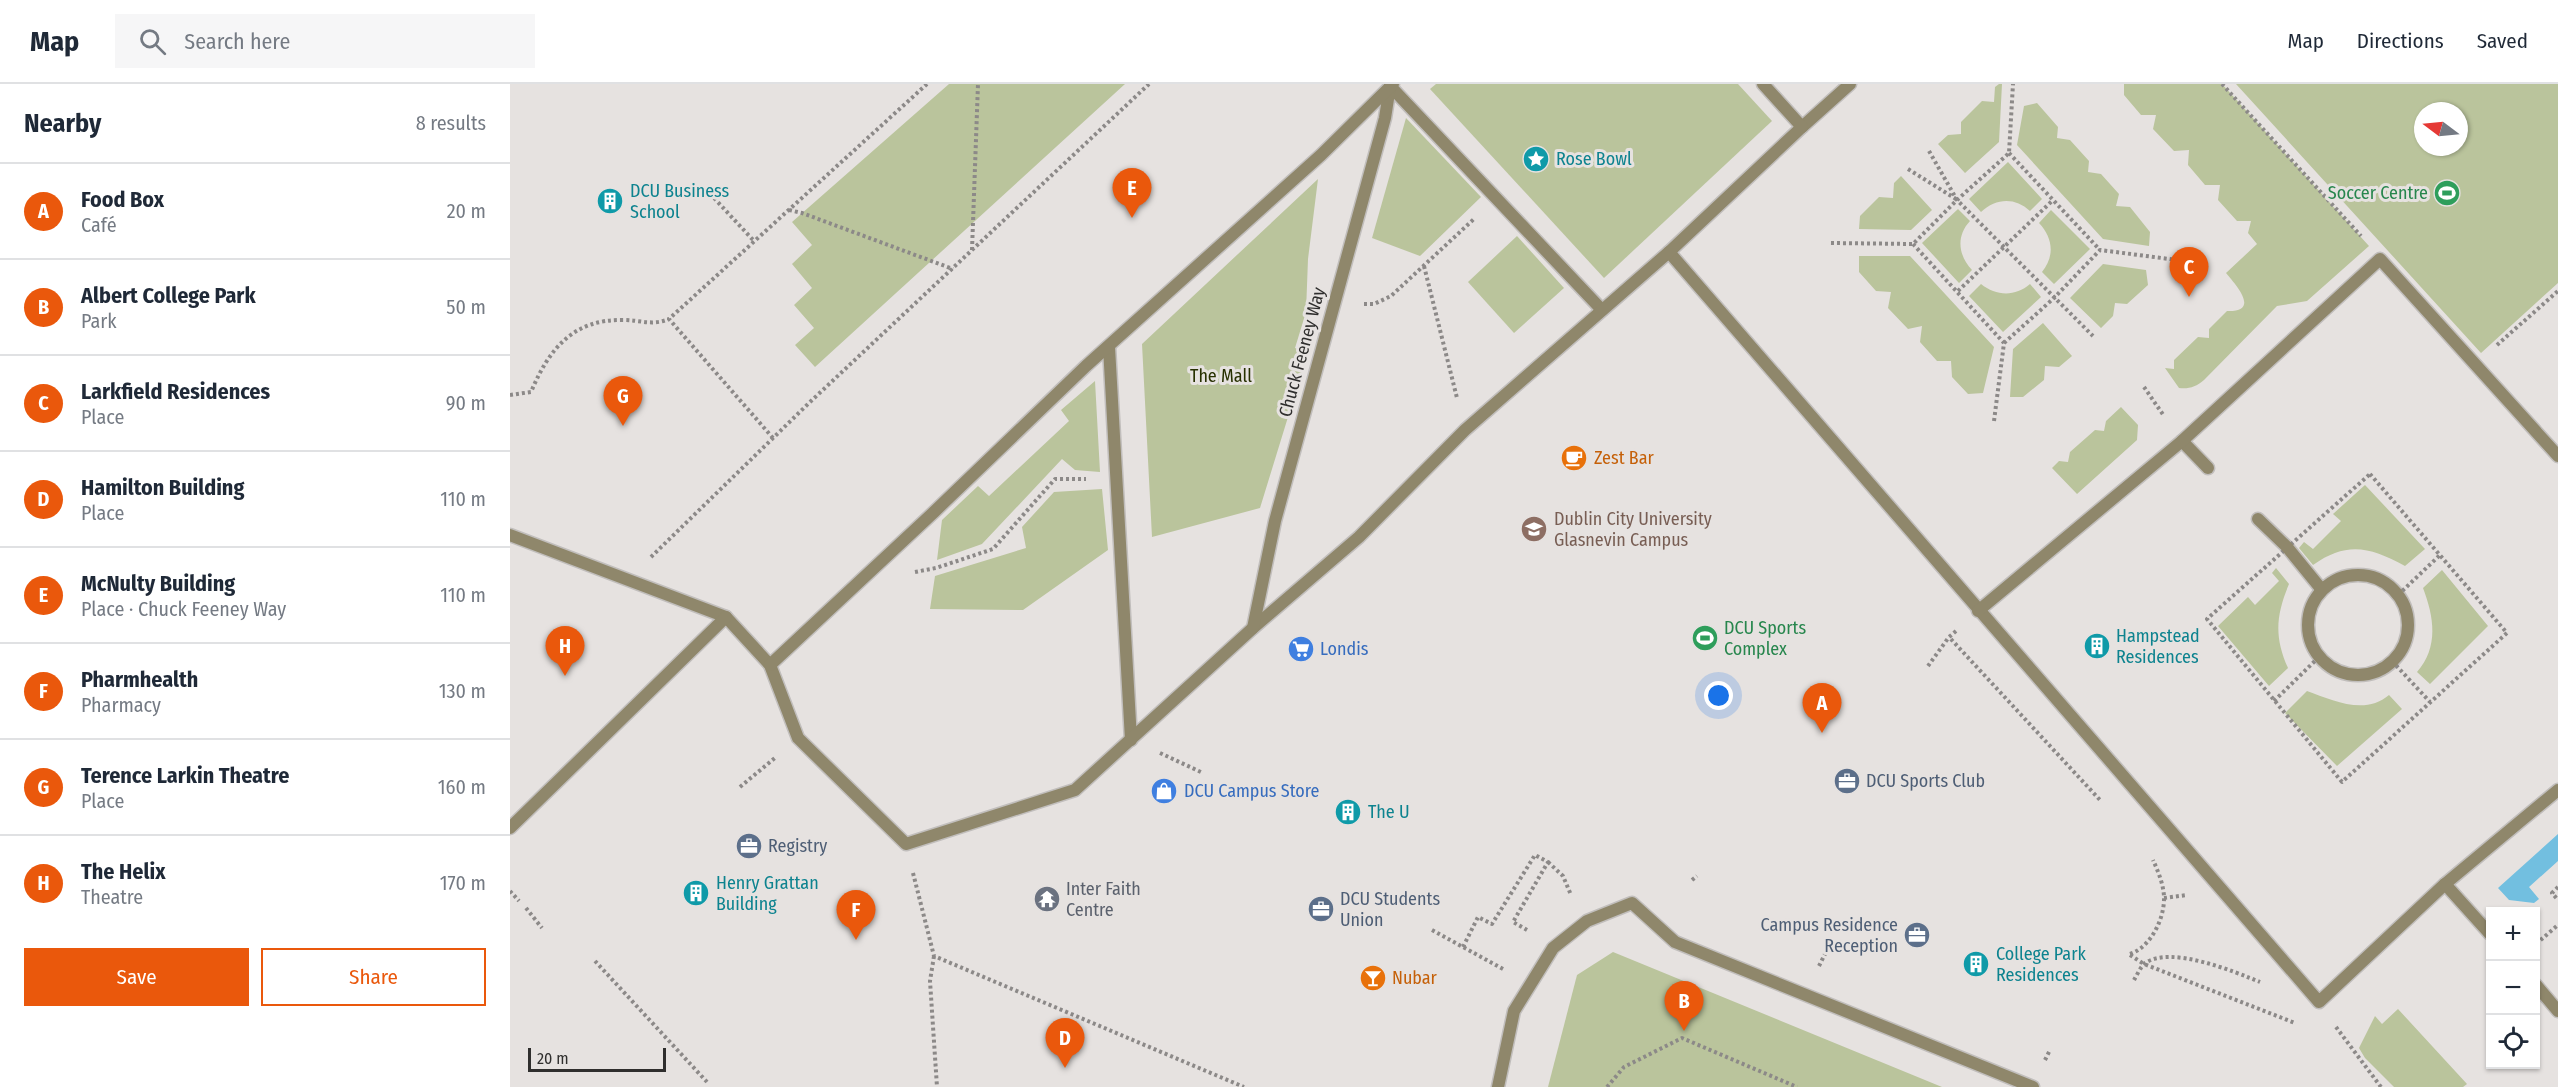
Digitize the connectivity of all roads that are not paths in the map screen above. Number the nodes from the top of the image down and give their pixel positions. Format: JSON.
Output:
{"nodes":[{"id":1,"x":1763,"y":84,"type":"edge"},
{"id":2,"x":1850,"y":84,"type":"edge"},
{"id":3,"x":1392,"y":85,"type":"edge"},
{"id":4,"x":1802,"y":127,"type":"junction"},
{"id":5,"x":1669,"y":252,"type":"junction"},
{"id":6,"x":1602,"y":310,"type":"junction"},
{"id":7,"x":1109,"y":347,"type":"junction"},
{"id":8,"x":2182,"y":441,"type":"junction"},
{"id":9,"x":2558,"y":456,"type":"edge"},
{"id":10,"x":2208,"y":468,"type":"dead end"},
{"id":11,"x":2258,"y":519,"type":"dead end"},
{"id":12,"x":510,"y":535,"type":"edge"},
{"id":13,"x":2322,"y":590,"type":"junction"},
{"id":14,"x":1978,"y":611,"type":"junction"},
{"id":15,"x":726,"y":617,"type":"junction"},
{"id":16,"x":1252,"y":628,"type":"junction"},
{"id":17,"x":770,"y":665,"type":"junction"},
{"id":18,"x":1131,"y":740,"type":"junction"},
{"id":19,"x":2558,"y":790,"type":"edge"},
{"id":20,"x":510,"y":828,"type":"edge"},
{"id":21,"x":2445,"y":885,"type":"junction"},
{"id":22,"x":2486,"y":930,"type":"edge"},
{"id":23,"x":2540,"y":991,"type":"edge"},
{"id":24,"x":2558,"y":1011,"type":"edge"},
{"id":25,"x":1498,"y":1087,"type":"edge"},
{"id":26,"x":2033,"y":1087,"type":"edge"}],
"edges":[{"from":1,"to":4,"type":"street"},
{"from":2,"to":4,"type":"street"},
{"from":3,"to":6,"type":"street"},
{"from":3,"to":7,"type":"street"},
{"from":3,"to":16,"type":"street","name":"Chuck Feeney Way"},
{"from":4,"to":5,"type":"street"},
{"from":5,"to":6,"type":"street"},
{"from":5,"to":14,"type":"street"},
{"from":6,"to":16,"type":"street"},
{"from":7,"to":17,"type":"street"},
{"from":7,"to":18,"type":"street"},
{"from":8,"to":9,"type":"street"},
{"from":8,"to":10,"type":"street"},
{"from":8,"to":14,"type":"street"},
{"from":11,"to":13,"type":"street"},
{"from":12,"to":15,"type":"street"},
{"from":13,"to":13,"type":"street"},
{"from":14,"to":21,"type":"street"},
{"from":15,"to":17,"type":"street"},
{"from":15,"to":20,"type":"street"},
{"from":16,"to":18,"type":"street"},
{"from":17,"to":18,"type":"street"},
{"from":19,"to":21,"type":"street"},
{"from":21,"to":22,"type":"street"},
{"from":23,"to":24,"type":"street"},
{"from":25,"to":26,"type":"street"}]}
